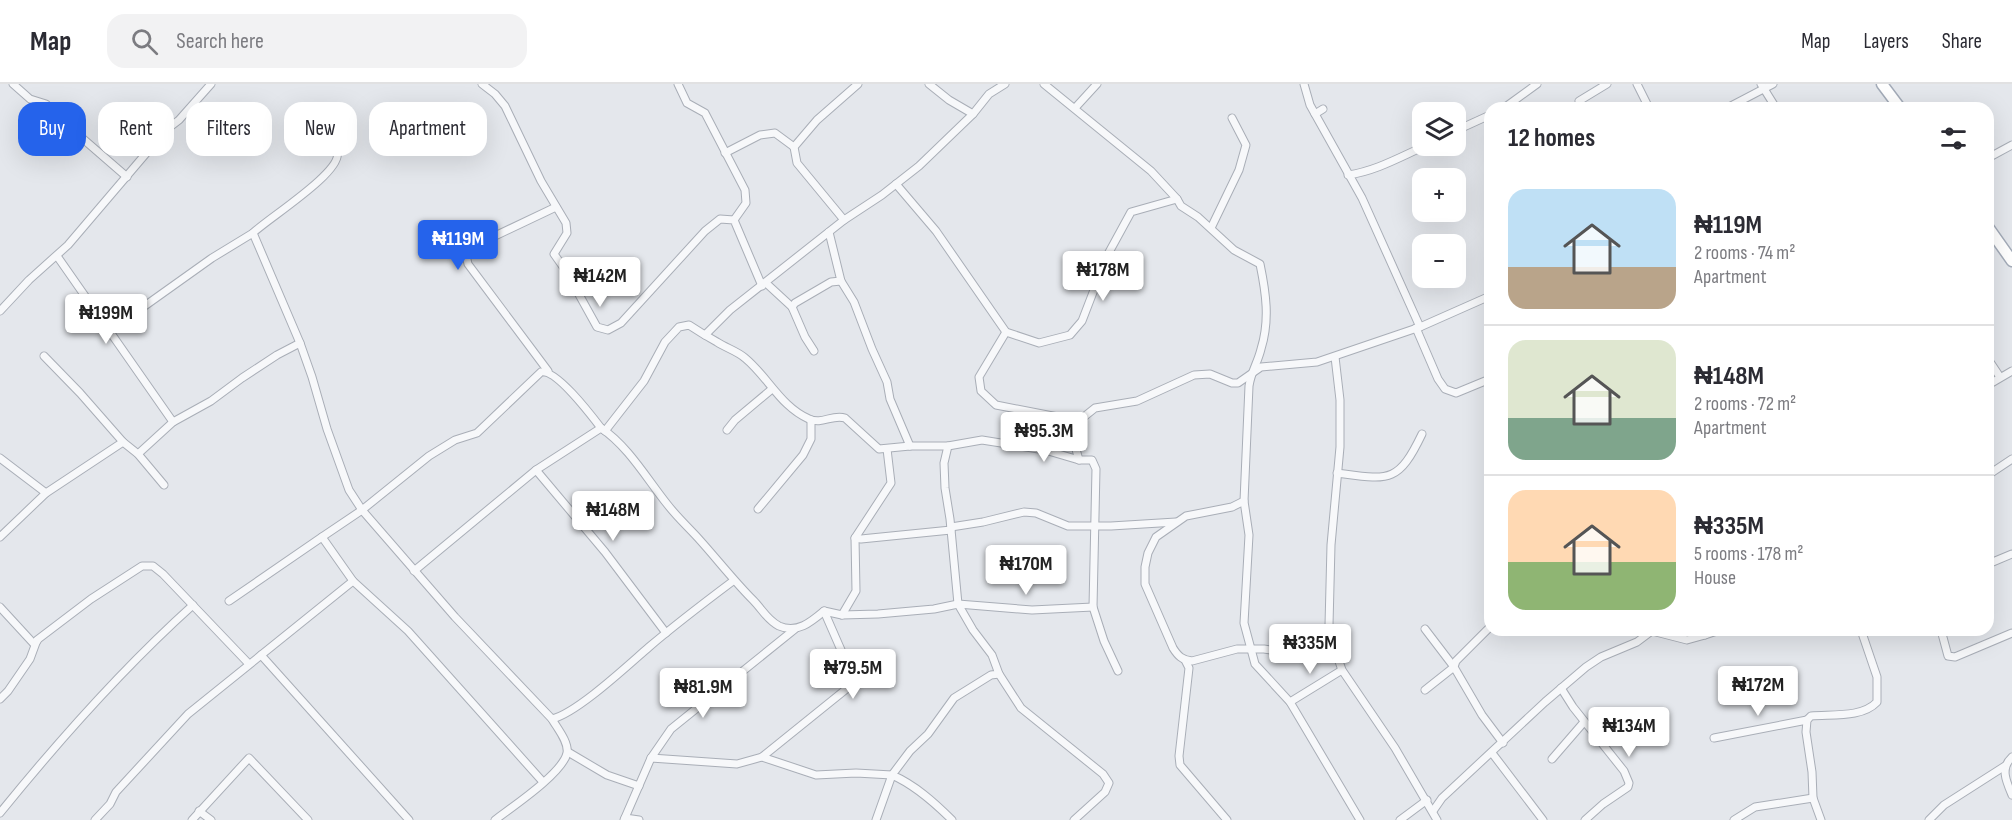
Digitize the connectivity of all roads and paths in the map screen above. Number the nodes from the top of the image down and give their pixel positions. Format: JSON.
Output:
{"nodes":[{"id":1,"x":13,"y":84,"type":"edge"},
{"id":2,"x":211,"y":84,"type":"edge"},
{"id":3,"x":482,"y":84,"type":"edge"},
{"id":4,"x":678,"y":84,"type":"edge"},
{"id":5,"x":858,"y":84,"type":"edge"},
{"id":6,"x":929,"y":84,"type":"edge"},
{"id":7,"x":1005,"y":84,"type":"edge"},
{"id":8,"x":1044,"y":84,"type":"edge"},
{"id":9,"x":1097,"y":84,"type":"edge"},
{"id":10,"x":1304,"y":84,"type":"edge"},
{"id":11,"x":1537,"y":84,"type":"edge"},
{"id":12,"x":1607,"y":84,"type":"edge"},
{"id":13,"x":1637,"y":84,"type":"edge"},
{"id":14,"x":1773,"y":84,"type":"edge"},
{"id":15,"x":1882,"y":84,"type":"edge"},
{"id":16,"x":1763,"y":86,"type":"edge"},
{"id":17,"x":1579,"y":101,"type":"dead end"},
{"id":18,"x":1512,"y":102,"type":"edge"},
{"id":19,"x":1646,"y":102,"type":"edge"},
{"id":20,"x":1737,"y":102,"type":"edge"},
{"id":21,"x":1772,"y":102,"type":"edge"},
{"id":22,"x":1896,"y":102,"type":"edge"},
{"id":23,"x":1075,"y":108,"type":"junction"},
{"id":24,"x":1323,"y":109,"type":"dead end"},
{"id":25,"x":973,"y":114,"type":"junction"},
{"id":26,"x":1315,"y":114,"type":"junction"},
{"id":27,"x":1232,"y":118,"type":"dead end"},
{"id":28,"x":1484,"y":118,"type":"edge"},
{"id":29,"x":1466,"y":126,"type":"edge"},
{"id":30,"x":2012,"y":145,"type":"edge"},
{"id":31,"x":794,"y":147,"type":"junction"},
{"id":32,"x":1412,"y":152,"type":"edge"},
{"id":33,"x":725,"y":153,"type":"junction"},
{"id":34,"x":1994,"y":155,"type":"edge"},
{"id":35,"x":338,"y":156,"type":"edge"},
{"id":36,"x":1348,"y":175,"type":"junction"},
{"id":37,"x":127,"y":177,"type":"junction"},
{"id":38,"x":896,"y":184,"type":"junction"},
{"id":39,"x":1177,"y":199,"type":"junction"},
{"id":40,"x":556,"y":207,"type":"junction"},
{"id":41,"x":734,"y":220,"type":"junction"},
{"id":42,"x":844,"y":220,"type":"junction"},
{"id":43,"x":1211,"y":228,"type":"junction"},
{"id":44,"x":829,"y":232,"type":"junction"},
{"id":45,"x":253,"y":233,"type":"junction"},
{"id":46,"x":1994,"y":236,"type":"edge"},
{"id":47,"x":57,"y":256,"type":"junction"},
{"id":48,"x":2012,"y":261,"type":"edge"},
{"id":49,"x":841,"y":281,"type":"junction"},
{"id":50,"x":764,"y":285,"type":"junction"},
{"id":51,"x":1484,"y":299,"type":"edge"},
{"id":52,"x":792,"y":307,"type":"junction"},
{"id":53,"x":0,"y":311,"type":"edge"},
{"id":54,"x":1418,"y":328,"type":"junction"},
{"id":55,"x":111,"y":330,"type":"junction"},
{"id":56,"x":1006,"y":332,"type":"junction"},
{"id":57,"x":705,"y":335,"type":"junction"},
{"id":58,"x":300,"y":343,"type":"junction"},
{"id":59,"x":814,"y":351,"type":"dead end"},
{"id":60,"x":44,"y":356,"type":"dead end"},
{"id":61,"x":1335,"y":357,"type":"junction"},
{"id":62,"x":1994,"y":368,"type":"edge"},
{"id":63,"x":548,"y":371,"type":"junction"},
{"id":64,"x":2012,"y":371,"type":"edge"},
{"id":65,"x":1251,"y":374,"type":"junction"},
{"id":66,"x":2000,"y":377,"type":"junction"},
{"id":67,"x":1484,"y":381,"type":"edge"},
{"id":68,"x":1994,"y":381,"type":"edge"},
{"id":69,"x":772,"y":389,"type":"junction"},
{"id":70,"x":812,"y":420,"type":"junction"},
{"id":71,"x":173,"y":422,"type":"junction"},
{"id":72,"x":1070,"y":428,"type":"junction"},
{"id":73,"x":603,"y":430,"type":"junction"},
{"id":74,"x":727,"y":430,"type":"dead end"},
{"id":75,"x":1422,"y":434,"type":"dead end"},
{"id":76,"x":123,"y":442,"type":"junction"},
{"id":77,"x":910,"y":446,"type":"junction"},
{"id":78,"x":948,"y":446,"type":"junction"},
{"id":79,"x":887,"y":448,"type":"junction"},
{"id":80,"x":138,"y":454,"type":"junction"},
{"id":81,"x":0,"y":458,"type":"edge"},
{"id":82,"x":2012,"y":459,"type":"edge"},
{"id":83,"x":1079,"y":460,"type":"junction"},
{"id":84,"x":536,"y":470,"type":"junction"},
{"id":85,"x":1994,"y":471,"type":"edge"},
{"id":86,"x":1337,"y":473,"type":"junction"},
{"id":87,"x":164,"y":485,"type":"dead end"},
{"id":88,"x":46,"y":494,"type":"junction"},
{"id":89,"x":1244,"y":501,"type":"junction"},
{"id":90,"x":758,"y":509,"type":"dead end"},
{"id":91,"x":362,"y":510,"type":"junction"},
{"id":92,"x":1176,"y":522,"type":"junction"},
{"id":93,"x":1095,"y":526,"type":"junction"},
{"id":94,"x":951,"y":527,"type":"junction"},
{"id":95,"x":0,"y":537,"type":"edge"},
{"id":96,"x":322,"y":537,"type":"junction"},
{"id":97,"x":855,"y":538,"type":"junction"},
{"id":98,"x":2012,"y":554,"type":"edge"},
{"id":99,"x":1994,"y":562,"type":"edge"},
{"id":100,"x":414,"y":571,"type":"junction"},
{"id":101,"x":353,"y":581,"type":"junction"},
{"id":102,"x":734,"y":581,"type":"junction"},
{"id":103,"x":230,"y":601,"type":"dead end"},
{"id":104,"x":958,"y":603,"type":"junction"},
{"id":105,"x":193,"y":605,"type":"junction"},
{"id":106,"x":0,"y":607,"type":"edge"},
{"id":107,"x":1093,"y":607,"type":"junction"},
{"id":108,"x":824,"y":611,"type":"junction"},
{"id":109,"x":842,"y":615,"type":"junction"},
{"id":110,"x":795,"y":629,"type":"junction"},
{"id":111,"x":1425,"y":629,"type":"dead end"},
{"id":112,"x":666,"y":633,"type":"junction"},
{"id":113,"x":1484,"y":633,"type":"edge"},
{"id":114,"x":2012,"y":633,"type":"edge"},
{"id":115,"x":1645,"y":636,"type":"edge"},
{"id":116,"x":1671,"y":636,"type":"edge"},
{"id":117,"x":1697,"y":636,"type":"edge"},
{"id":118,"x":1863,"y":636,"type":"edge"},
{"id":119,"x":1942,"y":636,"type":"edge"},
{"id":120,"x":37,"y":640,"type":"junction"},
{"id":121,"x":1250,"y":649,"type":"junction"},
{"id":122,"x":261,"y":655,"type":"junction"},
{"id":123,"x":1336,"y":655,"type":"junction"},
{"id":124,"x":1185,"y":660,"type":"junction"},
{"id":125,"x":249,"y":664,"type":"junction"},
{"id":126,"x":1454,"y":667,"type":"junction"},
{"id":127,"x":1342,"y":670,"type":"junction"},
{"id":128,"x":1118,"y":671,"type":"dead end"},
{"id":129,"x":999,"y":675,"type":"junction"},
{"id":130,"x":1561,"y":688,"type":"junction"},
{"id":131,"x":1425,"y":690,"type":"dead end"},
{"id":132,"x":0,"y":699,"type":"edge"},
{"id":133,"x":1290,"y":702,"type":"junction"},
{"id":134,"x":552,"y":719,"type":"junction"},
{"id":135,"x":1807,"y":720,"type":"junction"},
{"id":136,"x":1584,"y":722,"type":"junction"},
{"id":137,"x":1714,"y":738,"type":"dead end"},
{"id":138,"x":1503,"y":743,"type":"junction"},
{"id":139,"x":568,"y":752,"type":"junction"},
{"id":140,"x":1492,"y":753,"type":"junction"},
{"id":141,"x":2012,"y":756,"type":"edge"},
{"id":142,"x":762,"y":757,"type":"junction"},
{"id":143,"x":651,"y":758,"type":"junction"},
{"id":144,"x":1552,"y":759,"type":"dead end"},
{"id":145,"x":2005,"y":766,"type":"junction"},
{"id":146,"x":892,"y":775,"type":"junction"},
{"id":147,"x":543,"y":782,"type":"junction"},
{"id":148,"x":639,"y":786,"type":"junction"},
{"id":149,"x":2012,"y":795,"type":"edge"},
{"id":150,"x":1813,"y":798,"type":"junction"},
{"id":151,"x":1426,"y":800,"type":"junction"},
{"id":152,"x":199,"y":810,"type":"junction"},
{"id":153,"x":1433,"y":811,"type":"junction"},
{"id":154,"x":0,"y":813,"type":"edge"},
{"id":155,"x":98,"y":817,"type":"edge"},
{"id":156,"x":625,"y":819,"type":"edge"},
{"id":157,"x":108,"y":820,"type":"edge"},
{"id":158,"x":192,"y":820,"type":"edge"},
{"id":159,"x":211,"y":820,"type":"edge"},
{"id":160,"x":308,"y":820,"type":"edge"},
{"id":161,"x":409,"y":820,"type":"edge"},
{"id":162,"x":495,"y":820,"type":"edge"},
{"id":163,"x":639,"y":820,"type":"edge"},
{"id":164,"x":876,"y":820,"type":"edge"},
{"id":165,"x":952,"y":820,"type":"edge"},
{"id":166,"x":1074,"y":820,"type":"edge"},
{"id":167,"x":1227,"y":820,"type":"edge"},
{"id":168,"x":1360,"y":820,"type":"edge"},
{"id":169,"x":1400,"y":820,"type":"edge"},
{"id":170,"x":1437,"y":820,"type":"edge"},
{"id":171,"x":1543,"y":820,"type":"edge"},
{"id":172,"x":1586,"y":820,"type":"edge"},
{"id":173,"x":1734,"y":820,"type":"edge"},
{"id":174,"x":1821,"y":820,"type":"edge"},
{"id":175,"x":1929,"y":820,"type":"edge"}],
"edges":[{"from":1,"to":37,"type":"street"},
{"from":2,"to":37,"type":"street"},
{"from":3,"to":40,"type":"street"},
{"from":4,"to":33,"type":"street"},
{"from":5,"to":31,"type":"street"},
{"from":6,"to":25,"type":"street"},
{"from":7,"to":25,"type":"street"},
{"from":8,"to":23,"type":"street"},
{"from":9,"to":23,"type":"street"},
{"from":10,"to":26,"type":"street"},
{"from":11,"to":18,"type":"street"},
{"from":12,"to":17,"type":"street"},
{"from":13,"to":19,"type":"street"},
{"from":14,"to":16,"type":"street"},
{"from":15,"to":22,"type":"main road"},
{"from":16,"to":20,"type":"street"},
{"from":16,"to":21,"type":"street"},
{"from":23,"to":39,"type":"street"},
{"from":24,"to":26,"type":"street"},
{"from":25,"to":38,"type":"street"},
{"from":26,"to":36,"type":"street"},
{"from":27,"to":43,"type":"street"},
{"from":28,"to":29,"type":"street"},
{"from":30,"to":34,"type":"street"},
{"from":31,"to":33,"type":"street"},
{"from":31,"to":42,"type":"street"},
{"from":32,"to":36,"type":"street"},
{"from":33,"to":41,"type":"street"},
{"from":35,"to":45,"type":"street"},
{"from":36,"to":54,"type":"street"},
{"from":37,"to":47,"type":"street"},
{"from":38,"to":42,"type":"street"},
{"from":38,"to":56,"type":"street"},
{"from":39,"to":43,"type":"street"},
{"from":39,"to":56,"type":"street"},
{"from":40,"to":41,"type":"street"},
{"from":40,"to":63,"type":"street"},
{"from":41,"to":50,"type":"street"},
{"from":42,"to":44,"type":"street"},
{"from":43,"to":65,"type":"street"},
{"from":44,"to":49,"type":"street"},
{"from":44,"to":50,"type":"street"},
{"from":45,"to":55,"type":"street"},
{"from":45,"to":58,"type":"street"},
{"from":46,"to":48,"type":"main road"},
{"from":47,"to":53,"type":"street"},
{"from":47,"to":55,"type":"street"},
{"from":49,"to":52,"type":"street"},
{"from":49,"to":77,"type":"street"},
{"from":50,"to":52,"type":"street"},
{"from":50,"to":57,"type":"street"},
{"from":51,"to":54,"type":"street"},
{"from":52,"to":59,"type":"street"},
{"from":54,"to":61,"type":"street"},
{"from":54,"to":67,"type":"street"},
{"from":55,"to":71,"type":"street"},
{"from":56,"to":72,"type":"street"},
{"from":57,"to":69,"type":"street"},
{"from":57,"to":73,"type":"street"},
{"from":58,"to":71,"type":"street"},
{"from":58,"to":91,"type":"street"},
{"from":60,"to":76,"type":"street"},
{"from":61,"to":65,"type":"street"},
{"from":61,"to":86,"type":"street"},
{"from":62,"to":66,"type":"street"},
{"from":63,"to":73,"type":"street"},
{"from":63,"to":91,"type":"street"},
{"from":64,"to":66,"type":"street"},
{"from":65,"to":72,"type":"street"},
{"from":65,"to":89,"type":"street"},
{"from":66,"to":68,"type":"street"},
{"from":69,"to":70,"type":"street"},
{"from":69,"to":74,"type":"street"},
{"from":70,"to":79,"type":"street"},
{"from":70,"to":90,"type":"street"},
{"from":71,"to":80,"type":"street"},
{"from":72,"to":83,"type":"street"},
{"from":73,"to":84,"type":"street"},
{"from":73,"to":102,"type":"street"},
{"from":75,"to":86,"type":"street"},
{"from":76,"to":80,"type":"street"},
{"from":76,"to":88,"type":"street"},
{"from":77,"to":78,"type":"street"},
{"from":77,"to":79,"type":"street"},
{"from":78,"to":83,"type":"street"},
{"from":78,"to":94,"type":"street"},
{"from":79,"to":97,"type":"street"},
{"from":80,"to":87,"type":"street"},
{"from":81,"to":88,"type":"street"},
{"from":82,"to":85,"type":"street"},
{"from":83,"to":93,"type":"street"},
{"from":84,"to":100,"type":"street"},
{"from":84,"to":112,"type":"street"},
{"from":86,"to":123,"type":"street"},
{"from":88,"to":95,"type":"street"},
{"from":89,"to":92,"type":"street"},
{"from":89,"to":121,"type":"street"},
{"from":91,"to":96,"type":"street"},
{"from":91,"to":100,"type":"street"},
{"from":92,"to":93,"type":"street"},
{"from":92,"to":124,"type":"street"},
{"from":93,"to":94,"type":"street"},
{"from":93,"to":107,"type":"street"},
{"from":94,"to":97,"type":"street"},
{"from":94,"to":104,"type":"street"},
{"from":96,"to":101,"type":"street"},
{"from":96,"to":103,"type":"street"},
{"from":97,"to":109,"type":"street"},
{"from":98,"to":99,"type":"street"},
{"from":100,"to":134,"type":"street"},
{"from":101,"to":122,"type":"street"},
{"from":101,"to":147,"type":"street"},
{"from":102,"to":110,"type":"street"},
{"from":102,"to":112,"type":"street"},
{"from":104,"to":107,"type":"street"},
{"from":104,"to":109,"type":"street"},
{"from":104,"to":129,"type":"street"},
{"from":105,"to":120,"type":"street"},
{"from":105,"to":125,"type":"street"},
{"from":105,"to":154,"type":"street"},
{"from":106,"to":120,"type":"street"},
{"from":107,"to":128,"type":"street"},
{"from":108,"to":109,"type":"street"},
{"from":108,"to":110,"type":"street"},
{"from":108,"to":142,"type":"street"},
{"from":110,"to":143,"type":"street"},
{"from":111,"to":126,"type":"street"},
{"from":112,"to":134,"type":"street"},
{"from":113,"to":126,"type":"street"},
{"from":114,"to":119,"type":"street"},
{"from":115,"to":130,"type":"street"},
{"from":116,"to":117,"type":"street"},
{"from":118,"to":135,"type":"street"},
{"from":120,"to":132,"type":"street"},
{"from":121,"to":123,"type":"street"},
{"from":121,"to":124,"type":"street"},
{"from":121,"to":133,"type":"street"},
{"from":122,"to":125,"type":"street"},
{"from":122,"to":161,"type":"street"},
{"from":123,"to":127,"type":"street"},
{"from":124,"to":167,"type":"street"},
{"from":125,"to":155,"type":"street"},
{"from":126,"to":131,"type":"street"},
{"from":126,"to":138,"type":"street"},
{"from":127,"to":133,"type":"street"},
{"from":127,"to":151,"type":"street"},
{"from":129,"to":146,"type":"street"},
{"from":129,"to":166,"type":"street"},
{"from":130,"to":136,"type":"street"},
{"from":130,"to":138,"type":"street"},
{"from":133,"to":168,"type":"street"},
{"from":134,"to":139,"type":"street"},
{"from":135,"to":137,"type":"street"},
{"from":135,"to":150,"type":"street"},
{"from":136,"to":144,"type":"street"},
{"from":136,"to":172,"type":"street"},
{"from":138,"to":140,"type":"street"},
{"from":139,"to":147,"type":"street"},
{"from":139,"to":148,"type":"street"},
{"from":140,"to":153,"type":"street"},
{"from":140,"to":171,"type":"street"},
{"from":141,"to":145,"type":"street"},
{"from":142,"to":143,"type":"street"},
{"from":142,"to":146,"type":"street"},
{"from":143,"to":148,"type":"street"},
{"from":145,"to":149,"type":"street"},
{"from":145,"to":175,"type":"street"},
{"from":146,"to":164,"type":"street"},
{"from":146,"to":165,"type":"street"},
{"from":147,"to":162,"type":"street"},
{"from":148,"to":156,"type":"street"},
{"from":150,"to":173,"type":"street"},
{"from":150,"to":174,"type":"street"},
{"from":151,"to":153,"type":"street"},
{"from":151,"to":169,"type":"street"},
{"from":152,"to":158,"type":"street"},
{"from":152,"to":159,"type":"street"},
{"from":152,"to":160,"type":"street"},
{"from":153,"to":170,"type":"street"},
{"from":155,"to":157,"type":"street"},
{"from":156,"to":163,"type":"street"}]}
